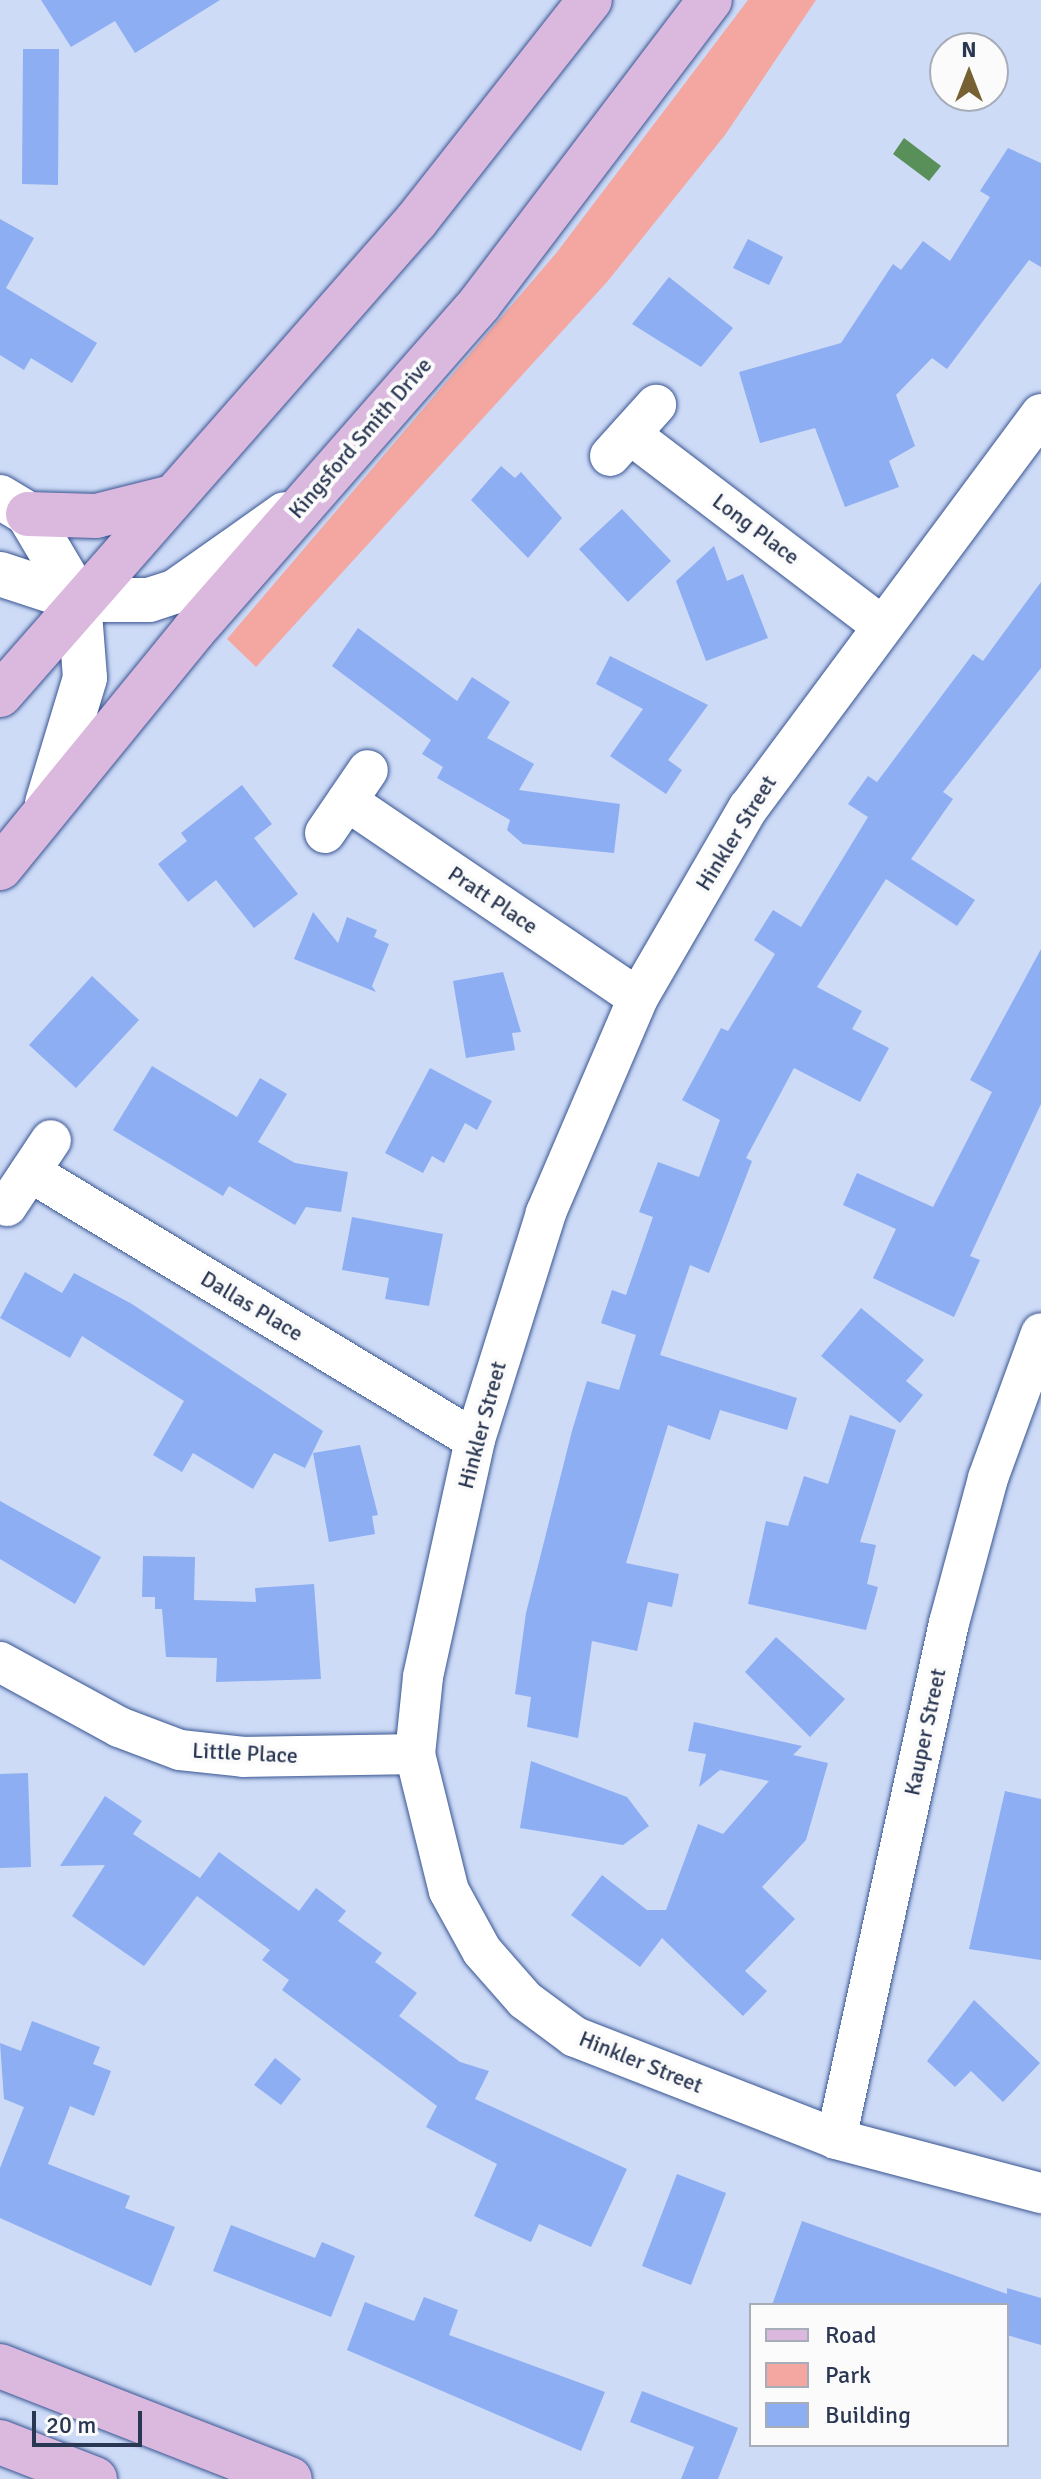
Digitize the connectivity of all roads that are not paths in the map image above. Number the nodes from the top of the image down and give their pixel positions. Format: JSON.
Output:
{"nodes":[{"id":1,"x":590,"y":0,"type":"edge"},
{"id":2,"x":710,"y":0,"type":"edge"},
{"id":3,"x":1041,"y":414,"type":"edge"},
{"id":4,"x":632,"y":432,"type":"dead end"},
{"id":5,"x":168,"y":498,"type":"junction"},
{"id":6,"x":306,"y":499,"type":"junction"},
{"id":7,"x":14,"y":506,"type":"edge"},
{"id":8,"x":0,"y":574,"type":"edge"},
{"id":9,"x":79,"y":600,"type":"junction"},
{"id":10,"x":881,"y":625,"type":"junction"},
{"id":11,"x":0,"y":695,"type":"edge"},
{"id":12,"x":347,"y":802,"type":"dead end"},
{"id":13,"x":47,"y":803,"type":"junction"},
{"id":14,"x":0,"y":868,"type":"edge"},
{"id":15,"x":638,"y":998,"type":"junction"},
{"id":16,"x":7,"y":1206,"type":"dead end"},
{"id":17,"x":1041,"y":1333,"type":"edge"},
{"id":18,"x":475,"y":1440,"type":"junction"},
{"id":19,"x":0,"y":1662,"type":"edge"},
{"id":20,"x":415,"y":1754,"type":"junction"},
{"id":21,"x":836,"y":2139,"type":"junction"},
{"id":22,"x":1041,"y":2193,"type":"edge"},
{"id":23,"x":0,"y":2366,"type":"edge"},
{"id":24,"x":0,"y":2442,"type":"edge"},
{"id":25,"x":95,"y":2479,"type":"edge"},
{"id":26,"x":290,"y":2479,"type":"edge"}],
"edges":[{"from":1,"to":5,"type":"main road"},
{"from":2,"to":6,"type":"main road","name":"Kingsford Smith Drive"},
{"from":3,"to":10,"type":"street","name":"Hinkler Street"},
{"from":4,"to":10,"type":"street","name":"Long Place"},
{"from":5,"to":7,"type":"main road"},
{"from":5,"to":9,"type":"main road"},
{"from":6,"to":9,"type":"street"},
{"from":6,"to":13,"type":"main road","name":"Kingsford Smith Drive"},
{"from":7,"to":9,"type":"street"},
{"from":8,"to":9,"type":"street"},
{"from":9,"to":11,"type":"main road"},
{"from":9,"to":13,"type":"street"},
{"from":10,"to":15,"type":"street","name":"Hinkler Street"},
{"from":12,"to":15,"type":"street","name":"Pratt Place"},
{"from":13,"to":14,"type":"main road","name":"Kingsford Smith Drive"},
{"from":15,"to":18,"type":"street","name":"Hinkler Street"},
{"from":16,"to":18,"type":"street","name":"Dallas Place"},
{"from":17,"to":21,"type":"street","name":"Kauper Street"},
{"from":18,"to":20,"type":"street","name":"Hinkler Street"},
{"from":19,"to":20,"type":"street","name":"Little Place"},
{"from":20,"to":21,"type":"street","name":"Hinkler Street"},
{"from":21,"to":22,"type":"street","name":"Hinkler Street"},
{"from":23,"to":26,"type":"main road"},
{"from":24,"to":25,"type":"main road"}]}
